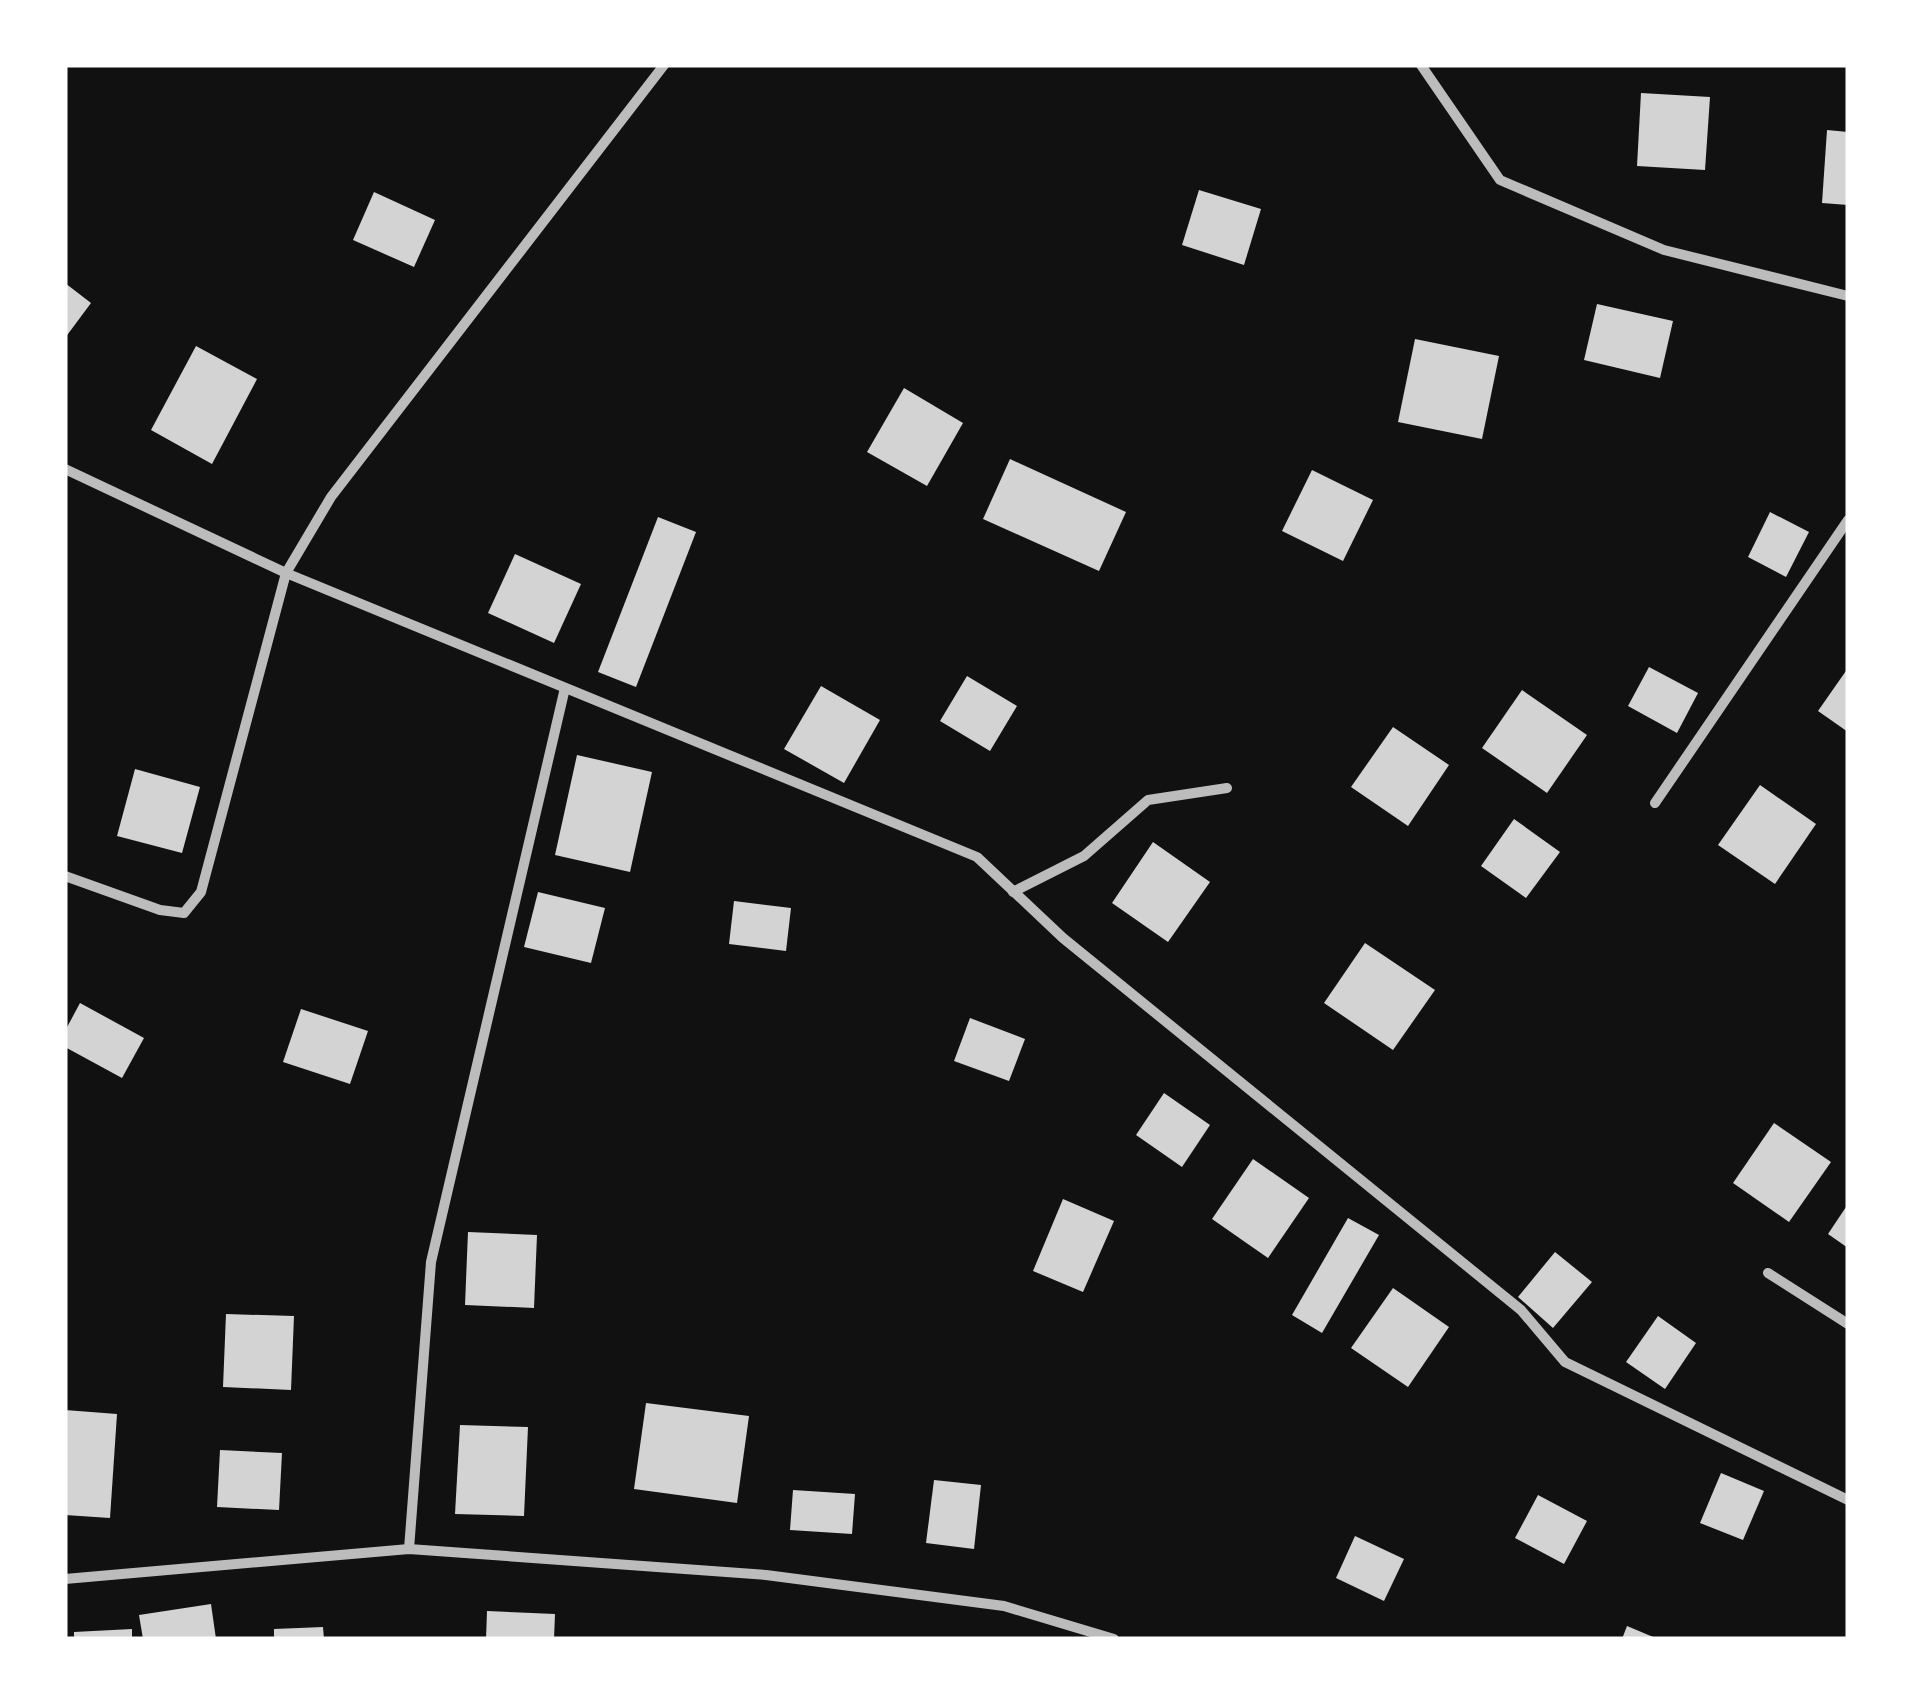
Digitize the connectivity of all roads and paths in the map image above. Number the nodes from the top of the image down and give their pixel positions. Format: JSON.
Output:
{"nodes":[{"id":1,"x":664,"y":65,"type":"edge"},
{"id":2,"x":1422,"y":65,"type":"edge"},
{"id":3,"x":1848,"y":296,"type":"edge"},
{"id":4,"x":65,"y":469,"type":"edge"},
{"id":5,"x":1848,"y":520,"type":"edge"},
{"id":6,"x":286,"y":573,"type":"junction"},
{"id":7,"x":565,"y":688,"type":"junction"},
{"id":8,"x":1227,"y":788,"type":"dead end"},
{"id":9,"x":1655,"y":803,"type":"dead end"},
{"id":10,"x":65,"y":876,"type":"edge"},
{"id":11,"x":1013,"y":892,"type":"junction"},
{"id":12,"x":1768,"y":1273,"type":"dead end"},
{"id":13,"x":1848,"y":1324,"type":"edge"},
{"id":14,"x":1848,"y":1500,"type":"edge"},
{"id":15,"x":409,"y":1549,"type":"junction"},
{"id":16,"x":65,"y":1579,"type":"edge"},
{"id":17,"x":1114,"y":1639,"type":"edge"}],
"edges":[{"from":1,"to":6,"type":"street"},
{"from":2,"to":3,"type":"street"},
{"from":4,"to":6,"type":"street"},
{"from":5,"to":9,"type":"street"},
{"from":6,"to":7,"type":"street"},
{"from":6,"to":10,"type":"street"},
{"from":7,"to":11,"type":"street"},
{"from":7,"to":15,"type":"street"},
{"from":8,"to":11,"type":"street"},
{"from":11,"to":14,"type":"street"},
{"from":12,"to":13,"type":"street"},
{"from":15,"to":16,"type":"street"},
{"from":15,"to":17,"type":"street"}]}
